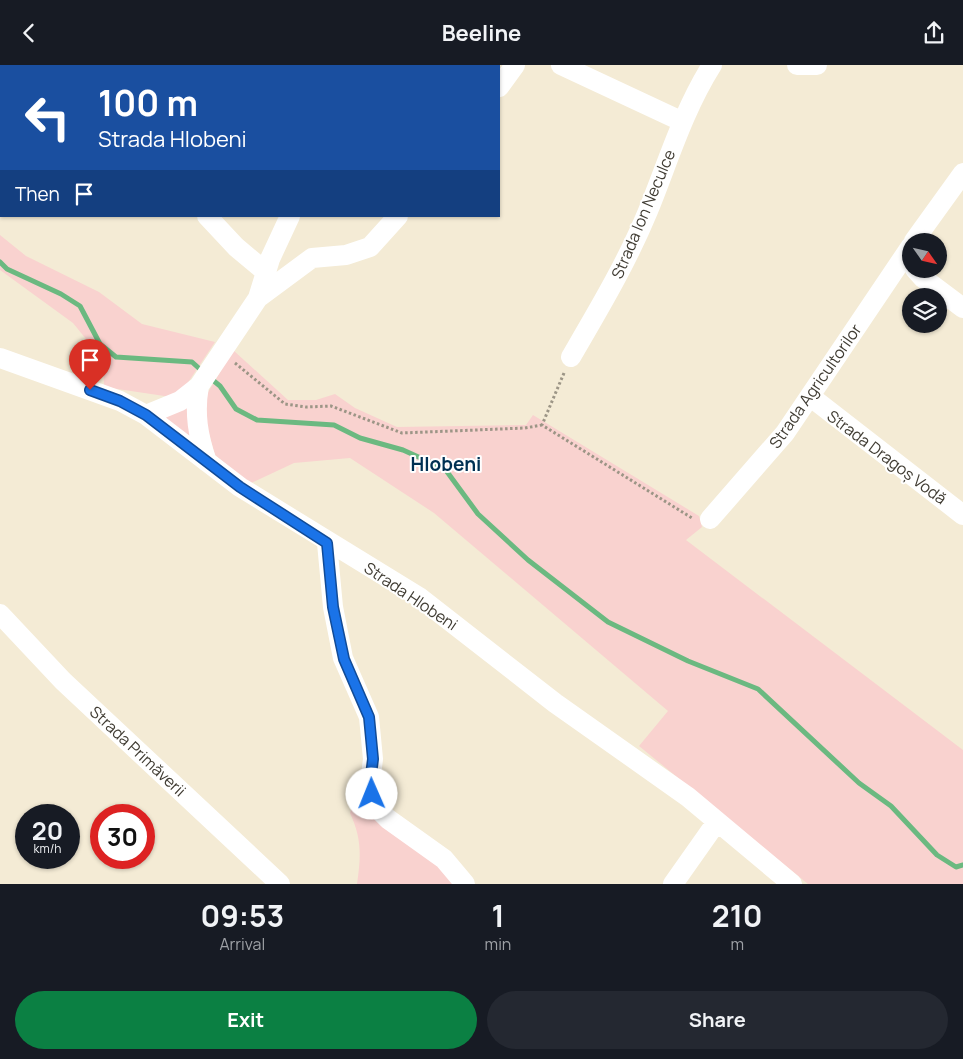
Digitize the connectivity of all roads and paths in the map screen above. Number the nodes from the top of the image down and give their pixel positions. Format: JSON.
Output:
{"nodes":[{"id":1,"x":515,"y":65,"type":"edge"},
{"id":2,"x":561,"y":65,"type":"edge"},
{"id":3,"x":712,"y":65,"type":"edge"},
{"id":4,"x":797,"y":65,"type":"edge"},
{"id":5,"x":817,"y":65,"type":"edge"},
{"id":6,"x":500,"y":86,"type":"edge"},
{"id":7,"x":682,"y":121,"type":"junction"},
{"id":8,"x":963,"y":173,"type":"edge"},
{"id":9,"x":209,"y":217,"type":"edge"},
{"id":10,"x":290,"y":217,"type":"edge"},
{"id":11,"x":397,"y":217,"type":"edge"},
{"id":12,"x":925,"y":233,"type":"edge"},
{"id":13,"x":277,"y":245,"type":"junction"},
{"id":14,"x":312,"y":258,"type":"junction"},
{"id":15,"x":902,"y":268,"type":"edge"},
{"id":16,"x":266,"y":272,"type":"junction"},
{"id":17,"x":923,"y":278,"type":"edge"},
{"id":18,"x":258,"y":298,"type":"junction"},
{"id":19,"x":963,"y":308,"type":"edge"},
{"id":20,"x":571,"y":357,"type":"joint"},
{"id":21,"x":0,"y":358,"type":"edge"},
{"id":22,"x":216,"y":358,"type":"junction"},
{"id":23,"x":199,"y":385,"type":"junction"},
{"id":24,"x":811,"y":397,"type":"junction"},
{"id":25,"x":146,"y":415,"type":"junction"},
{"id":26,"x":542,"y":425,"type":"junction"},
{"id":27,"x":207,"y":462,"type":"junction"},
{"id":28,"x":963,"y":515,"type":"edge"},
{"id":29,"x":710,"y":519,"type":"joint"},
{"id":30,"x":327,"y":543,"type":"junction"},
{"id":31,"x":0,"y":614,"type":"edge"},
{"id":32,"x":716,"y":823,"type":"junction"},
{"id":33,"x":280,"y":884,"type":"edge"},
{"id":34,"x":465,"y":884,"type":"edge"},
{"id":35,"x":673,"y":884,"type":"edge"},
{"id":36,"x":792,"y":884,"type":"edge"}],
"edges":[{"from":1,"to":6,"type":"street"},
{"from":2,"to":7,"type":"street"},
{"from":3,"to":7,"type":"street","name":"Strada Ion Neculce"},
{"from":4,"to":5,"type":"street"},
{"from":7,"to":20,"type":"street","name":"Strada Ion Neculce"},
{"from":8,"to":12,"type":"street","name":"Strada Agricultorilor"},
{"from":9,"to":16,"type":"street"},
{"from":10,"to":13,"type":"street"},
{"from":11,"to":14,"type":"street"},
{"from":13,"to":14,"type":"street"},
{"from":13,"to":16,"type":"street"},
{"from":14,"to":18,"type":"street"},
{"from":15,"to":24,"type":"street","name":"Strada Agricultorilor"},
{"from":16,"to":18,"type":"street"},
{"from":17,"to":19,"type":"street"},
{"from":18,"to":22,"type":"street"},
{"from":20,"to":26,"type":"path"},
{"from":21,"to":25,"type":"street","name":"Strada Hlobeni"},
{"from":22,"to":23,"type":"street"},
{"from":22,"to":26,"type":"path"},
{"from":23,"to":25,"type":"street"},
{"from":23,"to":27,"type":"street"},
{"from":24,"to":28,"type":"street","name":"Strada Dragoș Vodă"},
{"from":24,"to":29,"type":"street","name":"Strada Agricultorilor"},
{"from":25,"to":27,"type":"street","name":"Strada Hlobeni"},
{"from":26,"to":29,"type":"path"},
{"from":27,"to":30,"type":"street","name":"Strada Hlobeni"},
{"from":30,"to":32,"type":"street","name":"Strada Hlobeni"},
{"from":30,"to":34,"type":"street"},
{"from":31,"to":33,"type":"street","name":"Strada Primăverii"},
{"from":32,"to":35,"type":"street"},
{"from":32,"to":36,"type":"street","name":"Strada Hlobeni"}]}
